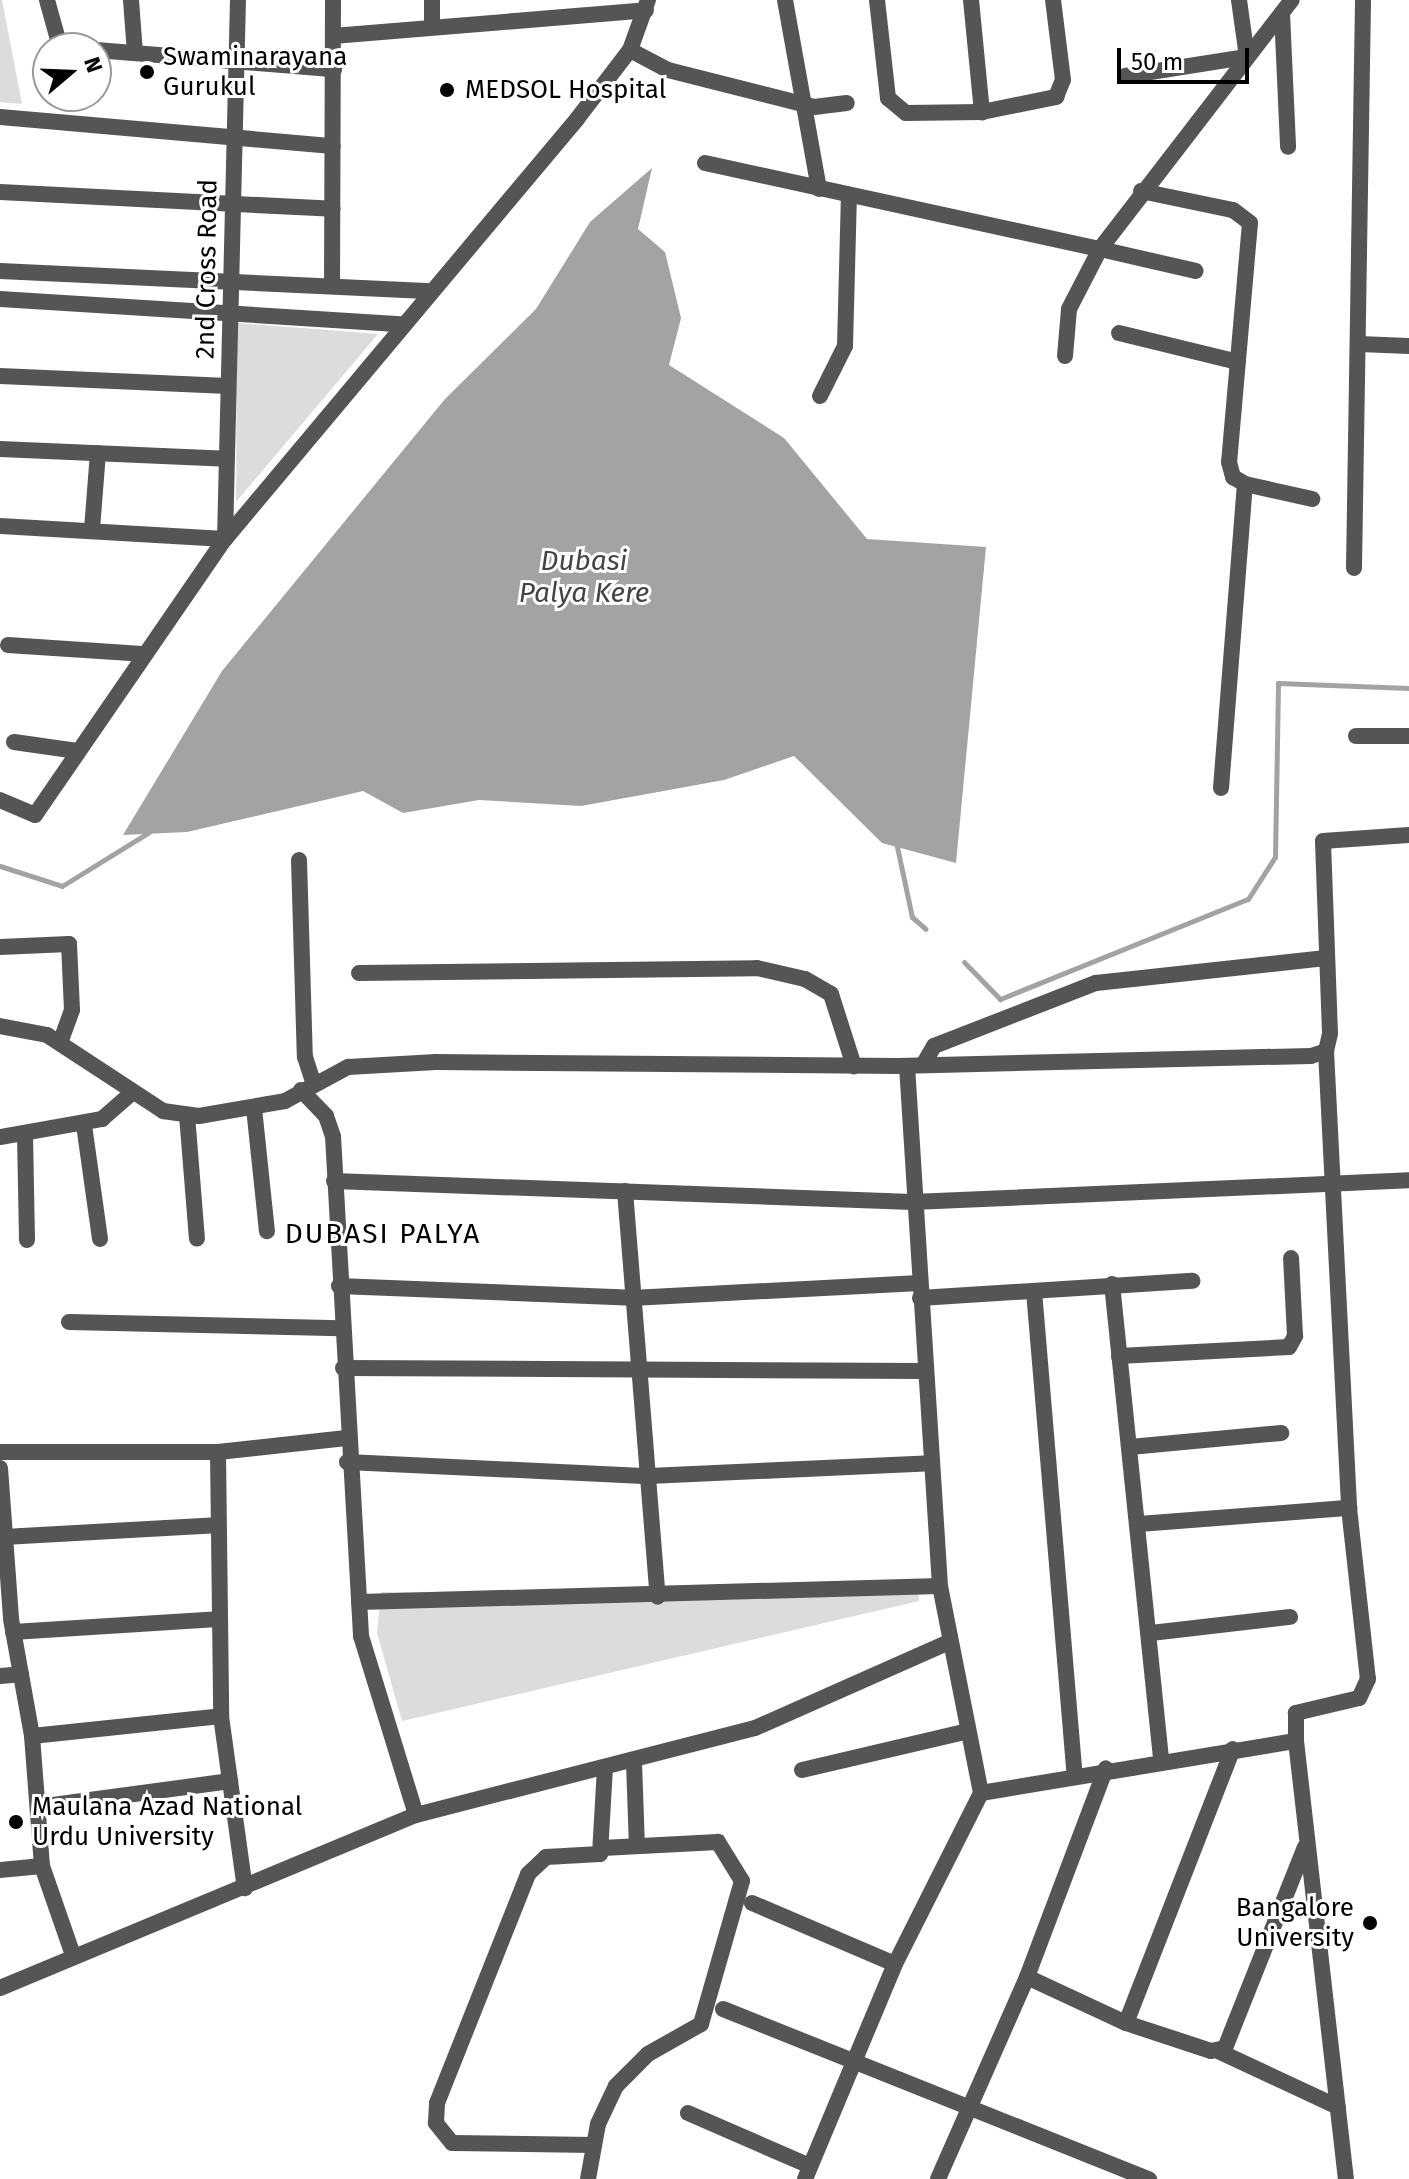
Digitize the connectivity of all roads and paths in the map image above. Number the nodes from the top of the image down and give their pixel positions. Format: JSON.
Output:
{"nodes":[{"id":1,"x":47,"y":0,"type":"edge"},
{"id":2,"x":131,"y":0,"type":"edge"},
{"id":3,"x":238,"y":0,"type":"edge"},
{"id":4,"x":333,"y":0,"type":"edge"},
{"id":5,"x":432,"y":0,"type":"edge"},
{"id":6,"x":520,"y":0,"type":"edge"},
{"id":7,"x":785,"y":0,"type":"edge"},
{"id":8,"x":877,"y":0,"type":"edge"},
{"id":9,"x":971,"y":0,"type":"edge"},
{"id":10,"x":1053,"y":0,"type":"edge"},
{"id":11,"x":1239,"y":0,"type":"edge"},
{"id":12,"x":1363,"y":0,"type":"edge"},
{"id":13,"x":589,"y":5,"type":"edge"},
{"id":14,"x":647,"y":5,"type":"edge"},
{"id":15,"x":1287,"y":7,"type":"edge"},
{"id":16,"x":520,"y":19,"type":"junction"},
{"id":17,"x":432,"y":26,"type":"junction"},
{"id":18,"x":56,"y":32,"type":"edge"},
{"id":19,"x":333,"y":36,"type":"junction"},
{"id":20,"x":630,"y":50,"type":"junction"},
{"id":21,"x":112,"y":51,"type":"edge"},
{"id":22,"x":135,"y":53,"type":"junction"},
{"id":23,"x":1247,"y":57,"type":"junction"},
{"id":24,"x":235,"y":62,"type":"junction"},
{"id":25,"x":334,"y":69,"type":"junction"},
{"id":26,"x":1125,"y":76,"type":"dead end"},
{"id":27,"x":803,"y":102,"type":"junction"},
{"id":28,"x":847,"y":103,"type":"dead end"},
{"id":29,"x":982,"y":112,"type":"junction"},
{"id":30,"x":0,"y":117,"type":"edge"},
{"id":31,"x":234,"y":138,"type":"junction"},
{"id":32,"x":333,"y":146,"type":"junction"},
{"id":33,"x":1288,"y":147,"type":"dead end"},
{"id":34,"x":705,"y":163,"type":"dead end"},
{"id":35,"x":819,"y":189,"type":"junction"},
{"id":36,"x":1141,"y":191,"type":"junction"},
{"id":37,"x":0,"y":192,"type":"edge"},
{"id":38,"x":849,"y":195,"type":"junction"},
{"id":39,"x":232,"y":207,"type":"junction"},
{"id":40,"x":333,"y":209,"type":"junction"},
{"id":41,"x":1100,"y":249,"type":"junction"},
{"id":42,"x":0,"y":271,"type":"edge"},
{"id":43,"x":1196,"y":271,"type":"dead end"},
{"id":44,"x":232,"y":282,"type":"junction"},
{"id":45,"x":332,"y":286,"type":"junction"},
{"id":46,"x":432,"y":291,"type":"junction"},
{"id":47,"x":0,"y":299,"type":"edge"},
{"id":48,"x":231,"y":310,"type":"junction"},
{"id":49,"x":400,"y":324,"type":"junction"},
{"id":50,"x":1119,"y":333,"type":"dead end"},
{"id":51,"x":1359,"y":344,"type":"junction"},
{"id":52,"x":1409,"y":346,"type":"edge"},
{"id":53,"x":1065,"y":356,"type":"dead end"},
{"id":54,"x":1238,"y":362,"type":"junction"},
{"id":55,"x":0,"y":376,"type":"edge"},
{"id":56,"x":228,"y":386,"type":"junction"},
{"id":57,"x":820,"y":396,"type":"dead end"},
{"id":58,"x":0,"y":449,"type":"edge"},
{"id":59,"x":98,"y":453,"type":"junction"},
{"id":60,"x":226,"y":459,"type":"junction"},
{"id":61,"x":1245,"y":484,"type":"junction"},
{"id":62,"x":1312,"y":499,"type":"dead end"},
{"id":63,"x":0,"y":526,"type":"edge"},
{"id":64,"x":92,"y":529,"type":"junction"},
{"id":65,"x":225,"y":539,"type":"junction"},
{"id":66,"x":1354,"y":568,"type":"dead end"},
{"id":67,"x":8,"y":645,"type":"dead end"},
{"id":68,"x":142,"y":654,"type":"junction"},
{"id":69,"x":1356,"y":736,"type":"dead end"},
{"id":70,"x":1409,"y":736,"type":"edge"},
{"id":71,"x":14,"y":742,"type":"dead end"},
{"id":72,"x":77,"y":751,"type":"junction"},
{"id":73,"x":1221,"y":788,"type":"dead end"},
{"id":74,"x":0,"y":800,"type":"edge"},
{"id":75,"x":1409,"y":835,"type":"edge"},
{"id":76,"x":299,"y":860,"type":"dead end"},
{"id":77,"x":0,"y":947,"type":"edge"},
{"id":78,"x":1326,"y":958,"type":"junction"},
{"id":79,"x":359,"y":973,"type":"dead end"},
{"id":80,"x":0,"y":1026,"type":"edge"},
{"id":81,"x":60,"y":1043,"type":"junction"},
{"id":82,"x":1326,"y":1051,"type":"junction"},
{"id":83,"x":915,"y":1065,"type":"junction"},
{"id":84,"x":854,"y":1066,"type":"junction"},
{"id":85,"x":307,"y":1086,"type":"junction"},
{"id":86,"x":133,"y":1092,"type":"junction"},
{"id":87,"x":254,"y":1108,"type":"junction"},
{"id":88,"x":187,"y":1115,"type":"junction"},
{"id":89,"x":84,"y":1125,"type":"junction"},
{"id":90,"x":25,"y":1135,"type":"junction"},
{"id":91,"x":0,"y":1137,"type":"edge"},
{"id":92,"x":1409,"y":1180,"type":"edge"},
{"id":93,"x":334,"y":1181,"type":"junction"},
{"id":94,"x":1335,"y":1183,"type":"junction"},
{"id":95,"x":625,"y":1191,"type":"junction"},
{"id":96,"x":913,"y":1202,"type":"junction"},
{"id":97,"x":267,"y":1231,"type":"dead end"},
{"id":98,"x":100,"y":1239,"type":"dead end"},
{"id":99,"x":197,"y":1239,"type":"dead end"},
{"id":100,"x":27,"y":1240,"type":"dead end"},
{"id":101,"x":1291,"y":1258,"type":"dead end"},
{"id":102,"x":1192,"y":1281,"type":"dead end"},
{"id":103,"x":1112,"y":1284,"type":"junction"},
{"id":104,"x":339,"y":1286,"type":"junction"},
{"id":105,"x":920,"y":1291,"type":"junction"},
{"id":106,"x":1034,"y":1291,"type":"junction"},
{"id":107,"x":632,"y":1298,"type":"junction"},
{"id":108,"x":69,"y":1322,"type":"dead end"},
{"id":109,"x":341,"y":1328,"type":"junction"},
{"id":110,"x":1119,"y":1356,"type":"junction"},
{"id":111,"x":343,"y":1368,"type":"junction"},
{"id":112,"x":924,"y":1371,"type":"junction"},
{"id":113,"x":642,"y":1375,"type":"junction"},
{"id":114,"x":1281,"y":1433,"type":"dead end"},
{"id":115,"x":346,"y":1438,"type":"junction"},
{"id":116,"x":1130,"y":1447,"type":"junction"},
{"id":117,"x":0,"y":1452,"type":"edge"},
{"id":118,"x":218,"y":1452,"type":"junction"},
{"id":119,"x":347,"y":1462,"type":"junction"},
{"id":120,"x":931,"y":1463,"type":"junction"},
{"id":121,"x":0,"y":1468,"type":"edge"},
{"id":122,"x":649,"y":1476,"type":"junction"},
{"id":123,"x":1349,"y":1508,"type":"junction"},
{"id":124,"x":1139,"y":1524,"type":"junction"},
{"id":125,"x":216,"y":1525,"type":"junction"},
{"id":126,"x":4,"y":1537,"type":"junction"},
{"id":127,"x":940,"y":1586,"type":"junction"},
{"id":128,"x":658,"y":1597,"type":"junction"},
{"id":129,"x":359,"y":1602,"type":"junction"},
{"id":130,"x":1290,"y":1617,"type":"dead end"},
{"id":131,"x":218,"y":1619,"type":"junction"},
{"id":132,"x":13,"y":1632,"type":"junction"},
{"id":133,"x":1151,"y":1633,"type":"junction"},
{"id":134,"x":949,"y":1642,"type":"junction"},
{"id":135,"x":21,"y":1674,"type":"junction"},
{"id":136,"x":0,"y":1676,"type":"edge"},
{"id":137,"x":221,"y":1716,"type":"junction"},
{"id":138,"x":964,"y":1732,"type":"junction"},
{"id":139,"x":32,"y":1736,"type":"junction"},
{"id":140,"x":1296,"y":1741,"type":"junction"},
{"id":141,"x":1233,"y":1749,"type":"junction"},
{"id":142,"x":1161,"y":1759,"type":"junction"},
{"id":143,"x":634,"y":1762,"type":"junction"},
{"id":144,"x":605,"y":1768,"type":"junction"},
{"id":145,"x":1106,"y":1768,"type":"junction"},
{"id":146,"x":802,"y":1770,"type":"dead end"},
{"id":147,"x":1075,"y":1775,"type":"junction"},
{"id":148,"x":230,"y":1781,"type":"junction"},
{"id":149,"x":981,"y":1793,"type":"junction"},
{"id":150,"x":38,"y":1807,"type":"junction"},
{"id":151,"x":416,"y":1815,"type":"junction"},
{"id":152,"x":637,"y":1846,"type":"junction"},
{"id":153,"x":1306,"y":1846,"type":"junction"},
{"id":154,"x":602,"y":1848,"type":"junction"},
{"id":155,"x":42,"y":1866,"type":"junction"},
{"id":156,"x":0,"y":1870,"type":"edge"},
{"id":157,"x":245,"y":1888,"type":"junction"},
{"id":158,"x":752,"y":1903,"type":"dead end"},
{"id":159,"x":73,"y":1955,"type":"junction"},
{"id":160,"x":895,"y":1964,"type":"junction"},
{"id":161,"x":1027,"y":1977,"type":"junction"},
{"id":162,"x":0,"y":1988,"type":"edge"},
{"id":163,"x":723,"y":2009,"type":"dead end"},
{"id":164,"x":1126,"y":2023,"type":"junction"},
{"id":165,"x":1218,"y":2051,"type":"junction"},
{"id":166,"x":856,"y":2060,"type":"junction"},
{"id":167,"x":970,"y":2107,"type":"junction"},
{"id":168,"x":1338,"y":2107,"type":"junction"},
{"id":169,"x":688,"y":2113,"type":"dead end"},
{"id":170,"x":594,"y":2145,"type":"junction"},
{"id":171,"x":808,"y":2172,"type":"edge"},
{"id":172,"x":588,"y":2179,"type":"edge"},
{"id":173,"x":938,"y":2179,"type":"edge"},
{"id":174,"x":1149,"y":2179,"type":"edge"},
{"id":175,"x":1346,"y":2179,"type":"edge"}],
"edges":[{"from":1,"to":18,"type":"street"},
{"from":2,"to":22,"type":"street"},
{"from":3,"to":24,"type":"street","name":"2nd Cross Road"},
{"from":4,"to":19,"type":"street"},
{"from":5,"to":17,"type":"street"},
{"from":6,"to":16,"type":"street"},
{"from":7,"to":27,"type":"street"},
{"from":8,"to":29,"type":"street"},
{"from":9,"to":29,"type":"street"},
{"from":10,"to":29,"type":"street"},
{"from":11,"to":23,"type":"street"},
{"from":12,"to":51,"type":"street"},
{"from":13,"to":14,"type":"street"},
{"from":13,"to":16,"type":"street"},
{"from":14,"to":20,"type":"street"},
{"from":15,"to":23,"type":"street"},
{"from":15,"to":33,"type":"street"},
{"from":16,"to":17,"type":"street"},
{"from":17,"to":19,"type":"street"},
{"from":19,"to":25,"type":"street"},
{"from":20,"to":27,"type":"street"},
{"from":20,"to":46,"type":"street"},
{"from":21,"to":22,"type":"street"},
{"from":22,"to":24,"type":"street"},
{"from":23,"to":26,"type":"street"},
{"from":23,"to":36,"type":"street"},
{"from":24,"to":25,"type":"street"},
{"from":24,"to":31,"type":"street","name":"2nd Cross Road"},
{"from":25,"to":32,"type":"street"},
{"from":27,"to":28,"type":"street"},
{"from":27,"to":35,"type":"street"},
{"from":30,"to":31,"type":"street"},
{"from":31,"to":32,"type":"street"},
{"from":31,"to":39,"type":"street","name":"2nd Cross Road"},
{"from":32,"to":40,"type":"street"},
{"from":34,"to":35,"type":"street"},
{"from":35,"to":38,"type":"street"},
{"from":36,"to":41,"type":"street"},
{"from":36,"to":54,"type":"street"},
{"from":37,"to":39,"type":"street"},
{"from":38,"to":41,"type":"street"},
{"from":38,"to":57,"type":"street"},
{"from":39,"to":40,"type":"street"},
{"from":39,"to":44,"type":"street","name":"2nd Cross Road"},
{"from":40,"to":45,"type":"street"},
{"from":41,"to":43,"type":"street"},
{"from":41,"to":53,"type":"street"},
{"from":42,"to":44,"type":"street"},
{"from":44,"to":45,"type":"street"},
{"from":44,"to":48,"type":"street","name":"2nd Cross Road"},
{"from":45,"to":46,"type":"street"},
{"from":46,"to":49,"type":"street"},
{"from":47,"to":48,"type":"street"},
{"from":48,"to":49,"type":"street"},
{"from":48,"to":56,"type":"street","name":"2nd Cross Road"},
{"from":49,"to":65,"type":"street"},
{"from":50,"to":54,"type":"street"},
{"from":51,"to":52,"type":"street"},
{"from":51,"to":66,"type":"street"},
{"from":54,"to":61,"type":"street"},
{"from":55,"to":56,"type":"street"},
{"from":56,"to":60,"type":"street","name":"2nd Cross Road"},
{"from":58,"to":59,"type":"street"},
{"from":59,"to":60,"type":"street"},
{"from":59,"to":64,"type":"street"},
{"from":60,"to":65,"type":"street","name":"2nd Cross Road"},
{"from":61,"to":62,"type":"street"},
{"from":61,"to":73,"type":"street"},
{"from":63,"to":64,"type":"street"},
{"from":64,"to":65,"type":"street"},
{"from":65,"to":68,"type":"street"},
{"from":67,"to":68,"type":"street"},
{"from":68,"to":72,"type":"street"},
{"from":69,"to":70,"type":"street"},
{"from":71,"to":72,"type":"street"},
{"from":72,"to":74,"type":"street"},
{"from":75,"to":78,"type":"street"},
{"from":76,"to":85,"type":"street"},
{"from":77,"to":81,"type":"street"},
{"from":78,"to":82,"type":"street"},
{"from":78,"to":83,"type":"street"},
{"from":79,"to":84,"type":"street"},
{"from":80,"to":81,"type":"street"},
{"from":81,"to":86,"type":"street"},
{"from":82,"to":83,"type":"street"},
{"from":82,"to":94,"type":"street"},
{"from":83,"to":84,"type":"street"},
{"from":83,"to":96,"type":"street"},
{"from":84,"to":85,"type":"street"},
{"from":85,"to":87,"type":"street"},
{"from":85,"to":93,"type":"street"},
{"from":86,"to":88,"type":"street"},
{"from":86,"to":89,"type":"street"},
{"from":87,"to":88,"type":"street"},
{"from":87,"to":97,"type":"street"},
{"from":88,"to":99,"type":"street"},
{"from":89,"to":90,"type":"street"},
{"from":89,"to":98,"type":"street"},
{"from":90,"to":91,"type":"street"},
{"from":90,"to":100,"type":"street"},
{"from":92,"to":94,"type":"street"},
{"from":93,"to":95,"type":"street"},
{"from":93,"to":104,"type":"street"},
{"from":94,"to":96,"type":"street"},
{"from":94,"to":123,"type":"street"},
{"from":95,"to":96,"type":"street"},
{"from":95,"to":107,"type":"street"},
{"from":96,"to":105,"type":"street"},
{"from":101,"to":110,"type":"street"},
{"from":102,"to":103,"type":"street"},
{"from":103,"to":106,"type":"street"},
{"from":103,"to":110,"type":"street"},
{"from":104,"to":107,"type":"street"},
{"from":104,"to":109,"type":"street"},
{"from":105,"to":106,"type":"street"},
{"from":105,"to":107,"type":"street"},
{"from":105,"to":112,"type":"street"},
{"from":106,"to":147,"type":"street"},
{"from":107,"to":113,"type":"street"},
{"from":108,"to":109,"type":"street"},
{"from":109,"to":111,"type":"street"},
{"from":110,"to":116,"type":"street"},
{"from":111,"to":113,"type":"street"},
{"from":111,"to":115,"type":"street"},
{"from":112,"to":113,"type":"street"},
{"from":112,"to":120,"type":"street"},
{"from":113,"to":122,"type":"street"},
{"from":114,"to":116,"type":"street"},
{"from":115,"to":118,"type":"street"},
{"from":115,"to":119,"type":"street"},
{"from":116,"to":124,"type":"street"},
{"from":117,"to":118,"type":"street"},
{"from":118,"to":125,"type":"street"},
{"from":119,"to":122,"type":"street"},
{"from":119,"to":129,"type":"street"},
{"from":120,"to":122,"type":"street"},
{"from":120,"to":127,"type":"street"},
{"from":121,"to":126,"type":"street"},
{"from":122,"to":128,"type":"street"},
{"from":123,"to":124,"type":"street"},
{"from":123,"to":140,"type":"street"},
{"from":124,"to":133,"type":"street"},
{"from":125,"to":126,"type":"street"},
{"from":125,"to":131,"type":"street"},
{"from":126,"to":132,"type":"street"},
{"from":127,"to":128,"type":"street"},
{"from":127,"to":134,"type":"street"},
{"from":128,"to":129,"type":"street"},
{"from":129,"to":151,"type":"street"},
{"from":130,"to":133,"type":"street"},
{"from":131,"to":132,"type":"street"},
{"from":131,"to":137,"type":"street"},
{"from":132,"to":135,"type":"street"},
{"from":133,"to":142,"type":"street"},
{"from":134,"to":138,"type":"street"},
{"from":134,"to":143,"type":"street"},
{"from":135,"to":136,"type":"street"},
{"from":135,"to":139,"type":"street"},
{"from":137,"to":139,"type":"street"},
{"from":137,"to":148,"type":"street"},
{"from":138,"to":146,"type":"street"},
{"from":138,"to":149,"type":"street"},
{"from":139,"to":150,"type":"street"},
{"from":140,"to":141,"type":"street"},
{"from":140,"to":153,"type":"street"},
{"from":141,"to":142,"type":"street"},
{"from":141,"to":164,"type":"street"},
{"from":142,"to":145,"type":"street"},
{"from":143,"to":144,"type":"street"},
{"from":143,"to":152,"type":"street"},
{"from":144,"to":151,"type":"street"},
{"from":144,"to":154,"type":"street"},
{"from":145,"to":147,"type":"street"},
{"from":145,"to":161,"type":"street"},
{"from":147,"to":149,"type":"street"},
{"from":148,"to":150,"type":"street"},
{"from":148,"to":157,"type":"street"},
{"from":149,"to":160,"type":"street"},
{"from":150,"to":155,"type":"street"},
{"from":151,"to":157,"type":"street"},
{"from":152,"to":154,"type":"street"},
{"from":152,"to":170,"type":"street"},
{"from":153,"to":165,"type":"street"},
{"from":153,"to":168,"type":"street"},
{"from":154,"to":170,"type":"street"},
{"from":155,"to":156,"type":"street"},
{"from":155,"to":159,"type":"street"},
{"from":157,"to":159,"type":"street"},
{"from":158,"to":160,"type":"street"},
{"from":159,"to":162,"type":"street"},
{"from":160,"to":166,"type":"street"},
{"from":161,"to":164,"type":"street"},
{"from":161,"to":167,"type":"street"},
{"from":163,"to":166,"type":"street"},
{"from":164,"to":165,"type":"street"},
{"from":165,"to":168,"type":"street"},
{"from":166,"to":167,"type":"street"},
{"from":166,"to":171,"type":"street"},
{"from":167,"to":173,"type":"street"},
{"from":167,"to":174,"type":"street"},
{"from":168,"to":175,"type":"street"},
{"from":169,"to":171,"type":"street"},
{"from":170,"to":172,"type":"street"}]}
